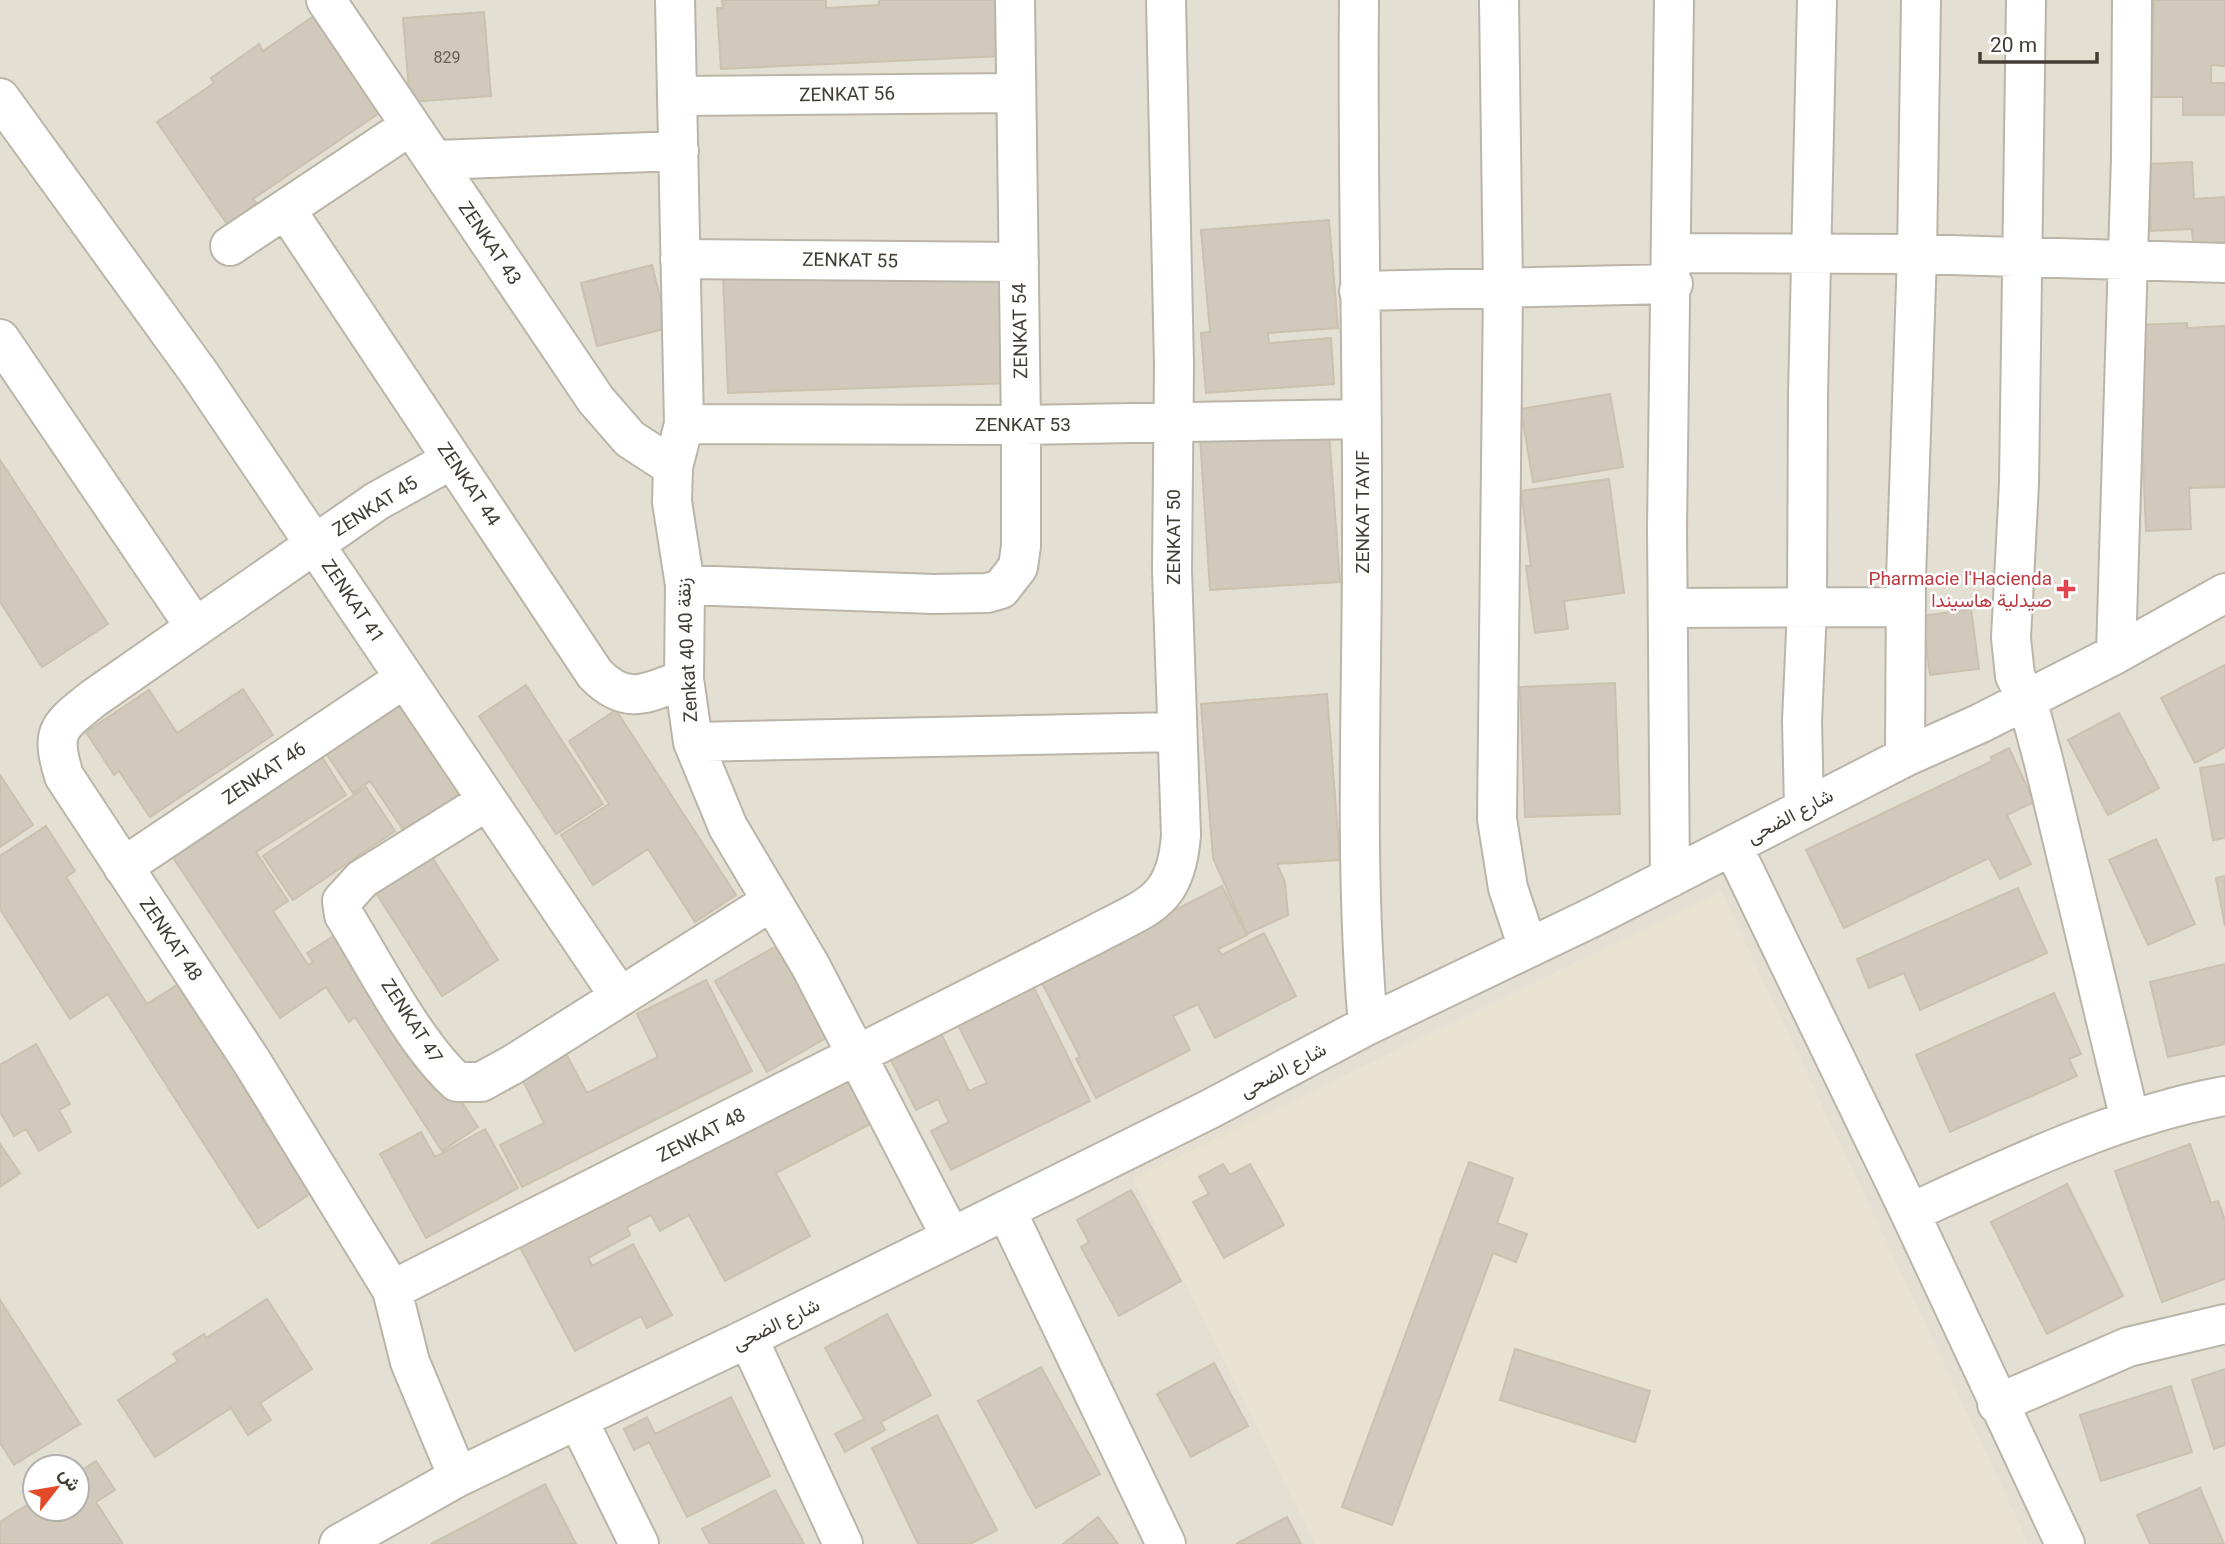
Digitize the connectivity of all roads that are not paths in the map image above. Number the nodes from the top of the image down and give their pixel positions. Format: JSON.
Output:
{"nodes":[{"id":1,"x":326,"y":0,"type":"edge"},
{"id":2,"x":675,"y":0,"type":"edge"},
{"id":3,"x":1015,"y":0,"type":"edge"},
{"id":4,"x":1166,"y":0,"type":"edge"},
{"id":5,"x":1359,"y":0,"type":"edge"},
{"id":6,"x":1499,"y":0,"type":"edge"},
{"id":7,"x":1674,"y":0,"type":"edge"},
{"id":8,"x":1817,"y":0,"type":"edge"},
{"id":9,"x":1921,"y":0,"type":"edge"},
{"id":10,"x":2026,"y":0,"type":"edge"},
{"id":11,"x":2132,"y":0,"type":"edge"},
{"id":12,"x":1016,"y":93,"type":"junction"},
{"id":13,"x":678,"y":96,"type":"junction"},
{"id":14,"x":0,"y":98,"type":"edge"},
{"id":15,"x":410,"y":126,"type":"junction"},
{"id":16,"x":679,"y":151,"type":"junction"},
{"id":17,"x":435,"y":160,"type":"junction"},
{"id":18,"x":287,"y":211,"type":"junction"},
{"id":19,"x":230,"y":246,"type":"dead end"},
{"id":20,"x":1812,"y":253,"type":"junction"},
{"id":21,"x":1917,"y":254,"type":"junction"},
{"id":22,"x":2022,"y":257,"type":"junction"},
{"id":23,"x":2127,"y":258,"type":"junction"},
{"id":24,"x":681,"y":259,"type":"junction"},
{"id":25,"x":1019,"y":262,"type":"junction"},
{"id":26,"x":2225,"y":263,"type":"edge"},
{"id":27,"x":1673,"y":269,"type":"junction"},
{"id":28,"x":1503,"y":288,"type":"junction"},
{"id":29,"x":1359,"y":291,"type":"junction"},
{"id":30,"x":0,"y":339,"type":"edge"},
{"id":31,"x":1363,"y":419,"type":"junction"},
{"id":32,"x":1174,"y":423,"type":"junction"},
{"id":33,"x":684,"y":424,"type":"junction"},
{"id":34,"x":1021,"y":425,"type":"junction"},
{"id":35,"x":452,"y":460,"type":"junction"},
{"id":36,"x":673,"y":467,"type":"junction"},
{"id":37,"x":315,"y":545,"type":"junction"},
{"id":38,"x":685,"y":585,"type":"junction"},
{"id":39,"x":2225,"y":593,"type":"edge"},
{"id":40,"x":1906,"y":607,"type":"junction"},
{"id":41,"x":1668,"y":608,"type":"junction"},
{"id":42,"x":1807,"y":609,"type":"junction"},
{"id":43,"x":195,"y":627,"type":"junction"},
{"id":44,"x":2116,"y":654,"type":"junction"},
{"id":45,"x":405,"y":678,"type":"junction"},
{"id":46,"x":684,"y":679,"type":"junction"},
{"id":47,"x":2027,"y":699,"type":"junction"},
{"id":48,"x":1175,"y":733,"type":"junction"},
{"id":49,"x":693,"y":742,"type":"junction"},
{"id":50,"x":1905,"y":757,"type":"junction"},
{"id":51,"x":487,"y":801,"type":"junction"},
{"id":52,"x":1804,"y":807,"type":"junction"},
{"id":53,"x":1733,"y":847,"type":"junction"},
{"id":54,"x":123,"y":867,"type":"junction"},
{"id":55,"x":1670,"y":878,"type":"junction"},
{"id":56,"x":772,"y":901,"type":"junction"},
{"id":57,"x":1528,"y":948,"type":"junction"},
{"id":58,"x":1010,"y":976,"type":"joint"},
{"id":59,"x":620,"y":997,"type":"junction"},
{"id":60,"x":1368,"y":1025,"type":"junction"},
{"id":61,"x":857,"y":1057,"type":"junction"},
{"id":62,"x":2225,"y":1096,"type":"edge"},
{"id":63,"x":2130,"y":1120,"type":"junction"},
{"id":64,"x":1006,"y":1210,"type":"junction"},
{"id":65,"x":1910,"y":1213,"type":"junction"},
{"id":66,"x":951,"y":1237,"type":"junction"},
{"id":67,"x":392,"y":1290,"type":"junction"},
{"id":68,"x":2225,"y":1324,"type":"edge"},
{"id":69,"x":748,"y":1338,"type":"junction"},
{"id":70,"x":1997,"y":1404,"type":"junction"},
{"id":71,"x":579,"y":1422,"type":"junction"},
{"id":72,"x":458,"y":1477,"type":"junction"},
{"id":73,"x":339,"y":1544,"type":"edge"},
{"id":74,"x":639,"y":1544,"type":"edge"},
{"id":75,"x":843,"y":1544,"type":"edge"},
{"id":76,"x":1166,"y":1544,"type":"edge"},
{"id":77,"x":2064,"y":1544,"type":"edge"}],
"edges":[{"from":1,"to":15,"type":"street","name":"ZENKAT 43"},
{"from":2,"to":13,"type":"street","name":"Zenkat 40 زنقة 40"},
{"from":3,"to":12,"type":"street","name":"ZENKAT 54"},
{"from":4,"to":32,"type":"street","name":"ZENKAT 50"},
{"from":5,"to":29,"type":"street","name":"ZENKAT TAYIF"},
{"from":6,"to":28,"type":"street"},
{"from":7,"to":27,"type":"street"},
{"from":8,"to":20,"type":"street"},
{"from":9,"to":21,"type":"street"},
{"from":10,"to":22,"type":"street"},
{"from":11,"to":23,"type":"street"},
{"from":12,"to":13,"type":"street","name":"ZENKAT 56"},
{"from":12,"to":25,"type":"street","name":"ZENKAT 54"},
{"from":13,"to":16,"type":"street","name":"Zenkat 40 زنقة 40"},
{"from":14,"to":37,"type":"street","name":"ZENKAT 41"},
{"from":15,"to":17,"type":"street","name":"ZENKAT 43"},
{"from":15,"to":18,"type":"street"},
{"from":16,"to":17,"type":"street"},
{"from":16,"to":24,"type":"street","name":"Zenkat 40 زنقة 40"},
{"from":17,"to":36,"type":"street","name":"ZENKAT 43"},
{"from":18,"to":19,"type":"street"},
{"from":18,"to":35,"type":"street","name":"ZENKAT 44"},
{"from":20,"to":21,"type":"street"},
{"from":20,"to":27,"type":"street"},
{"from":20,"to":42,"type":"street"},
{"from":21,"to":22,"type":"street"},
{"from":21,"to":40,"type":"street"},
{"from":22,"to":23,"type":"street"},
{"from":22,"to":47,"type":"street"},
{"from":23,"to":26,"type":"street"},
{"from":23,"to":44,"type":"street"},
{"from":24,"to":25,"type":"street","name":"ZENKAT 55"},
{"from":24,"to":33,"type":"street","name":"Zenkat 40 زنقة 40"},
{"from":25,"to":34,"type":"street","name":"ZENKAT 54"},
{"from":27,"to":28,"type":"street"},
{"from":27,"to":41,"type":"street"},
{"from":28,"to":29,"type":"street"},
{"from":28,"to":57,"type":"street"},
{"from":29,"to":31,"type":"street","name":"ZENKAT TAYIF"},
{"from":30,"to":43,"type":"street"},
{"from":31,"to":32,"type":"street","name":"ZENKAT 53"},
{"from":31,"to":60,"type":"street","name":"ZENKAT TAYIF"},
{"from":32,"to":34,"type":"street","name":"ZENKAT 53"},
{"from":32,"to":48,"type":"street","name":"ZENKAT 50"},
{"from":33,"to":34,"type":"street","name":"ZENKAT 53"},
{"from":33,"to":36,"type":"street","name":"Zenkat 40 زنقة 40"},
{"from":34,"to":38,"type":"street","name":"ZENKAT 54"},
{"from":35,"to":37,"type":"street","name":"ZENKAT 45"},
{"from":35,"to":46,"type":"street","name":"ZENKAT 44"},
{"from":36,"to":38,"type":"street","name":"Zenkat 40 زنقة 40"},
{"from":37,"to":43,"type":"street","name":"ZENKAT 45"},
{"from":37,"to":45,"type":"street","name":"ZENKAT 41"},
{"from":38,"to":46,"type":"street","name":"Zenkat 40 زنقة 40"},
{"from":39,"to":44,"type":"street","name":"شارع الضحى"},
{"from":40,"to":42,"type":"street"},
{"from":40,"to":50,"type":"street"},
{"from":41,"to":42,"type":"street"},
{"from":41,"to":55,"type":"street"},
{"from":42,"to":52,"type":"street"},
{"from":43,"to":54,"type":"street","name":"ZENKAT 48"},
{"from":44,"to":47,"type":"street","name":"شارع الضحى"},
{"from":45,"to":51,"type":"street","name":"ZENKAT 41"},
{"from":45,"to":54,"type":"street","name":"ZENKAT 46"},
{"from":46,"to":49,"type":"street","name":"Zenkat 40 زنقة 40"},
{"from":47,"to":50,"type":"street","name":"شارع الضحى"},
{"from":47,"to":63,"type":"street"},
{"from":48,"to":49,"type":"street"},
{"from":48,"to":58,"type":"street","name":"ZENKAT 50"},
{"from":49,"to":56,"type":"street","name":"Zenkat 40 زنقة 40"},
{"from":50,"to":52,"type":"street","name":"شارع الضحى"},
{"from":51,"to":59,"type":"street","name":"ZENKAT 41"},
{"from":51,"to":59,"type":"street","name":"ZENKAT 47"},
{"from":52,"to":53,"type":"street","name":"شارع الضحى"},
{"from":53,"to":55,"type":"street","name":"شارع الضحى"},
{"from":53,"to":65,"type":"street"},
{"from":54,"to":67,"type":"street","name":"ZENKAT 48"},
{"from":55,"to":57,"type":"street","name":"شارع الضحى"},
{"from":56,"to":59,"type":"street","name":"ZENKAT 47"},
{"from":56,"to":61,"type":"street","name":"Zenkat 40 زنقة 40"},
{"from":57,"to":60,"type":"street","name":"شارع الضحى"},
{"from":58,"to":61,"type":"street","name":"ZENKAT 48"},
{"from":60,"to":64,"type":"street","name":"شارع الضحى"},
{"from":61,"to":66,"type":"street","name":"Zenkat 40 زنقة 40"},
{"from":61,"to":67,"type":"street","name":"ZENKAT 48"},
{"from":62,"to":63,"type":"street"},
{"from":63,"to":65,"type":"street"},
{"from":64,"to":66,"type":"street","name":"شارع الضحى"},
{"from":64,"to":76,"type":"street"},
{"from":65,"to":70,"type":"street"},
{"from":66,"to":69,"type":"street","name":"شارع الضحى"},
{"from":67,"to":72,"type":"street","name":"ZENKAT 48"},
{"from":68,"to":70,"type":"street"},
{"from":69,"to":71,"type":"street","name":"شارع الضحى"},
{"from":69,"to":75,"type":"street"},
{"from":70,"to":77,"type":"street"},
{"from":71,"to":72,"type":"street","name":"شارع الضحى"},
{"from":71,"to":74,"type":"street"},
{"from":72,"to":73,"type":"street","name":"شارع الضحى"}]}
